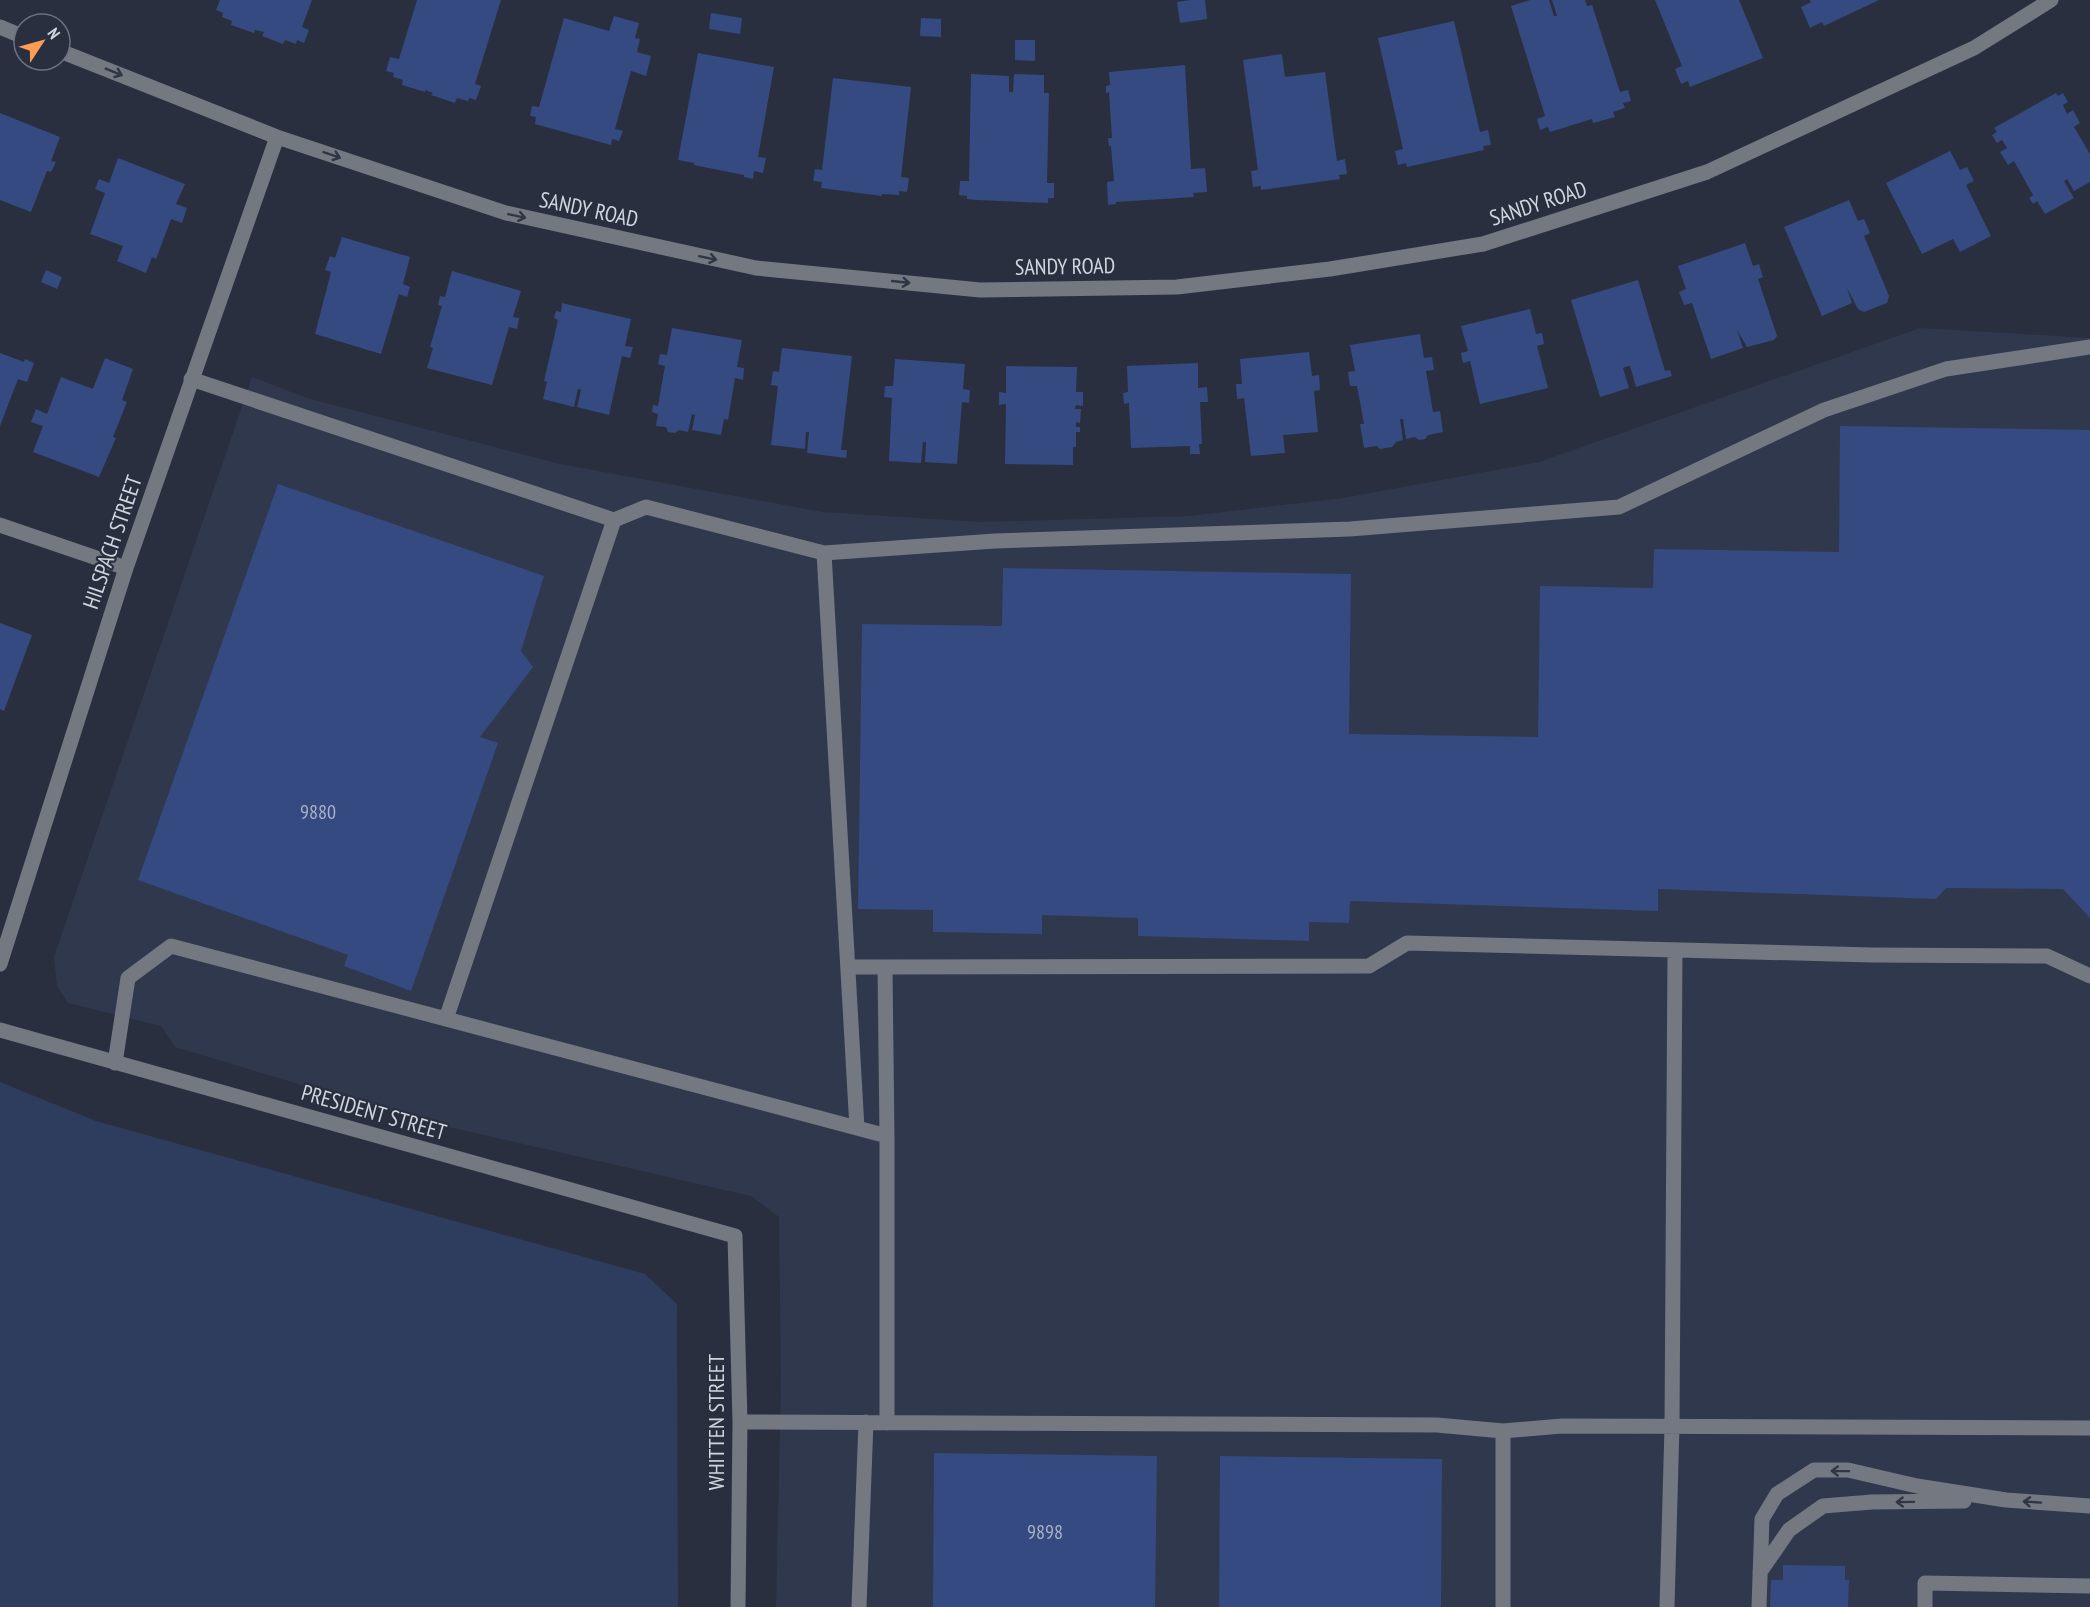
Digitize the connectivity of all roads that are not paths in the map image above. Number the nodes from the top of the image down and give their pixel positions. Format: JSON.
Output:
{"nodes":[{"id":1,"x":2050,"y":0,"type":"edge"},
{"id":2,"x":72,"y":56,"type":"edge"},
{"id":3,"x":277,"y":136,"type":"junction"},
{"id":4,"x":2090,"y":346,"type":"edge"},
{"id":5,"x":191,"y":379,"type":"junction"},
{"id":6,"x":614,"y":520,"type":"junction"},
{"id":7,"x":0,"y":525,"type":"edge"},
{"id":8,"x":824,"y":553,"type":"junction"},
{"id":9,"x":126,"y":568,"type":"junction"},
{"id":10,"x":1675,"y":950,"type":"junction"},
{"id":11,"x":0,"y":964,"type":"edge"},
{"id":12,"x":848,"y":967,"type":"junction"},
{"id":13,"x":885,"y":967,"type":"junction"},
{"id":14,"x":2090,"y":976,"type":"edge"},
{"id":15,"x":446,"y":1019,"type":"junction"},
{"id":16,"x":0,"y":1030,"type":"edge"},
{"id":17,"x":116,"y":1063,"type":"junction"},
{"id":18,"x":857,"y":1128,"type":"junction"},
{"id":19,"x":888,"y":1136,"type":"junction"},
{"id":20,"x":735,"y":1236,"type":"joint"},
{"id":21,"x":740,"y":1422,"type":"junction"},
{"id":22,"x":866,"y":1422,"type":"junction"},
{"id":23,"x":887,"y":1423,"type":"junction"},
{"id":24,"x":1671,"y":1426,"type":"junction"},
{"id":25,"x":2090,"y":1428,"type":"edge"},
{"id":26,"x":1503,"y":1431,"type":"junction"},
{"id":27,"x":2006,"y":1500,"type":"junction"},
{"id":28,"x":2090,"y":1506,"type":"edge"},
{"id":29,"x":1760,"y":1573,"type":"junction"},
{"id":30,"x":2090,"y":1586,"type":"edge"},
{"id":31,"x":738,"y":1607,"type":"edge"},
{"id":32,"x":860,"y":1607,"type":"edge"},
{"id":33,"x":1503,"y":1607,"type":"edge"},
{"id":34,"x":1667,"y":1607,"type":"edge"},
{"id":35,"x":1759,"y":1607,"type":"edge"},
{"id":36,"x":1924,"y":1607,"type":"edge"}],
"edges":[{"from":3,"to":1,"type":"street","name":"SANDY ROAD","one_way":true},
{"from":2,"to":3,"type":"street","name":"SANDY ROAD","one_way":true},
{"from":3,"to":5,"type":"street","name":"HILSPACH STREET"},
{"from":4,"to":8,"type":"street"},
{"from":5,"to":6,"type":"street"},
{"from":5,"to":9,"type":"street","name":"HILSPACH STREET"},
{"from":6,"to":8,"type":"street"},
{"from":6,"to":15,"type":"street"},
{"from":7,"to":9,"type":"street"},
{"from":8,"to":12,"type":"street"},
{"from":9,"to":11,"type":"street","name":"HILSPACH STREET"},
{"from":10,"to":13,"type":"street"},
{"from":10,"to":14,"type":"street"},
{"from":10,"to":24,"type":"street"},
{"from":12,"to":13,"type":"street"},
{"from":12,"to":18,"type":"street"},
{"from":13,"to":19,"type":"street"},
{"from":15,"to":17,"type":"street"},
{"from":15,"to":18,"type":"street"},
{"from":16,"to":17,"type":"street","name":"PRESIDENT STREET"},
{"from":17,"to":20,"type":"street","name":"PRESIDENT STREET"},
{"from":18,"to":19,"type":"street"},
{"from":19,"to":23,"type":"street"},
{"from":20,"to":21,"type":"street","name":"WHITTEN STREET"},
{"from":21,"to":22,"type":"street"},
{"from":21,"to":31,"type":"street","name":"WHITTEN STREET"},
{"from":22,"to":23,"type":"street"},
{"from":22,"to":32,"type":"street"},
{"from":23,"to":26,"type":"street"},
{"from":24,"to":25,"type":"street"},
{"from":24,"to":26,"type":"street"},
{"from":24,"to":34,"type":"street"},
{"from":26,"to":33,"type":"street"},
{"from":28,"to":27,"type":"street","one_way":true},
{"from":27,"to":29,"type":"street","one_way":true},
{"from":27,"to":29,"type":"street","one_way":true},
{"from":29,"to":35,"type":"street"},
{"from":30,"to":36,"type":"street"}]}
